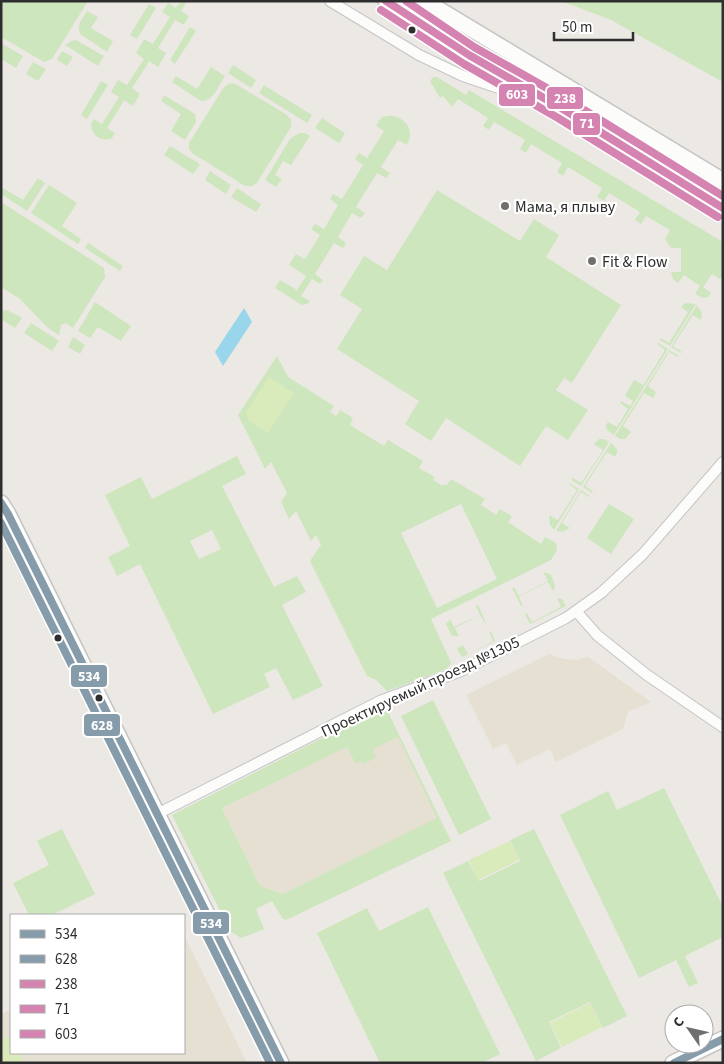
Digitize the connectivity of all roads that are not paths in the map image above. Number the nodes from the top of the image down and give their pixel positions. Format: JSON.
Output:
{"nodes":[{"id":1,"x":330,"y":1,"type":"edge"},
{"id":2,"x":386,"y":1,"type":"edge"},
{"id":3,"x":425,"y":1,"type":"edge"},
{"id":4,"x":563,"y":109,"type":"junction"},
{"id":5,"x":723,"y":180,"type":"edge"},
{"id":6,"x":723,"y":208,"type":"edge"},
{"id":7,"x":723,"y":462,"type":"edge"},
{"id":8,"x":4,"y":511,"type":"edge"},
{"id":9,"x":576,"y":611,"type":"junction"},
{"id":10,"x":723,"y":727,"type":"edge"},
{"id":11,"x":158,"y":814,"type":"junction"},
{"id":12,"x":723,"y":1039,"type":"edge"},
{"id":13,"x":281,"y":1063,"type":"edge"},
{"id":14,"x":674,"y":1063,"type":"edge"}],
"edges":[{"from":1,"to":4,"type":"street"},
{"from":2,"to":4,"type":"main road"},
{"from":3,"to":5,"type":"main road"},
{"from":4,"to":6,"type":"main road"},
{"from":7,"to":9,"type":"street","name":"Проектируемый проезд №1305"},
{"from":8,"to":11,"type":"main road"},
{"from":9,"to":10,"type":"street"},
{"from":9,"to":11,"type":"street","name":"Проектируемый проезд №1305"},
{"from":11,"to":13,"type":"main road"},
{"from":12,"to":14,"type":"main road"}]}
